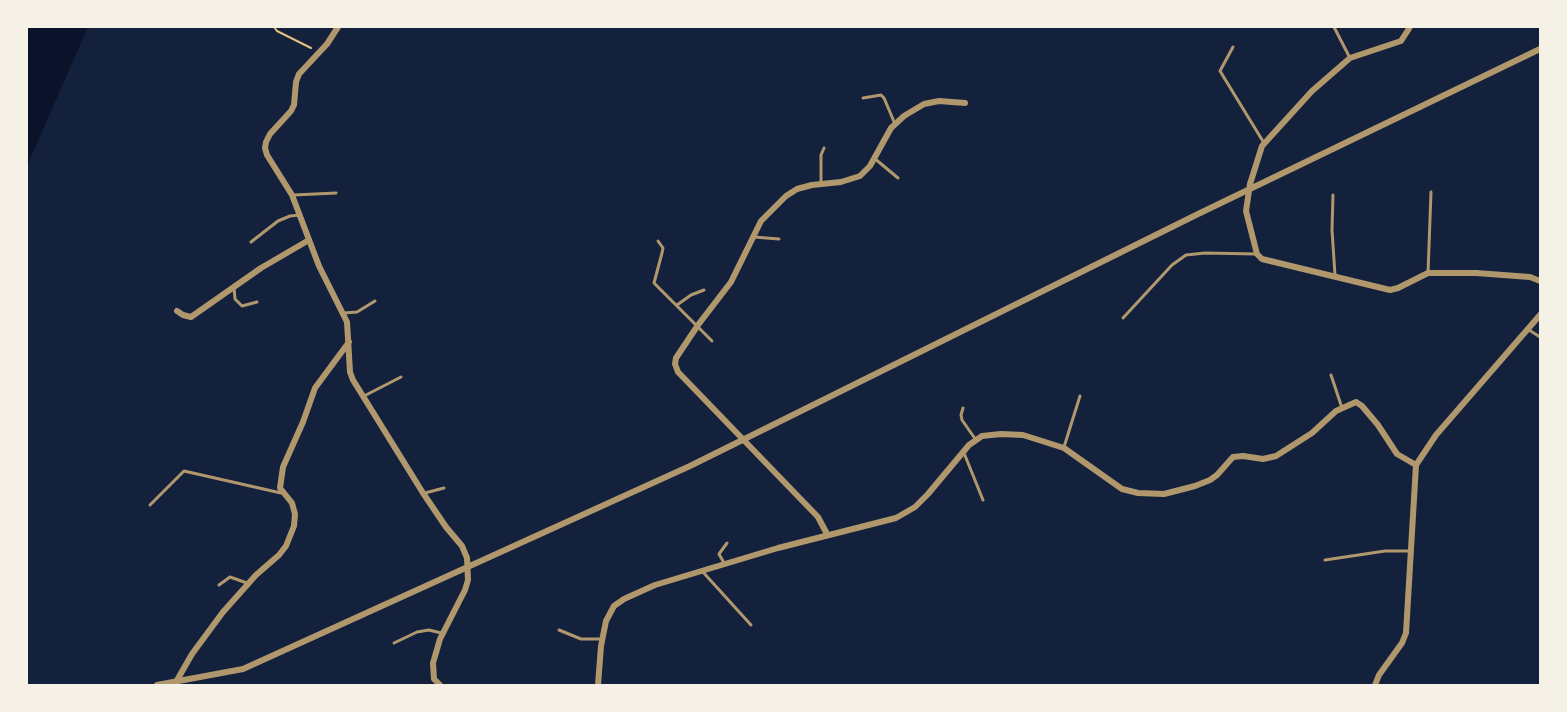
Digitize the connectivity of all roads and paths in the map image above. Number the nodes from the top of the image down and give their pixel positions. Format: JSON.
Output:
{"nodes":[{"id":1,"x":274,"y":27,"type":"edge"},
{"id":2,"x":338,"y":27,"type":"edge"},
{"id":3,"x":1334,"y":27,"type":"edge"},
{"id":4,"x":1410,"y":27,"type":"edge"},
{"id":5,"x":1233,"y":47,"type":"dead end"},
{"id":6,"x":1540,"y":49,"type":"edge"},
{"id":7,"x":319,"y":52,"type":"junction"},
{"id":8,"x":1350,"y":58,"type":"junction"},
{"id":9,"x":863,"y":98,"type":"dead end"},
{"id":10,"x":965,"y":103,"type":"dead end"},
{"id":11,"x":895,"y":124,"type":"junction"},
{"id":12,"x":1264,"y":143,"type":"junction"},
{"id":13,"x":824,"y":148,"type":"dead end"},
{"id":14,"x":874,"y":158,"type":"junction"},
{"id":15,"x":898,"y":178,"type":"dead end"},
{"id":16,"x":821,"y":184,"type":"junction"},
{"id":17,"x":1249,"y":190,"type":"junction"},
{"id":18,"x":1431,"y":192,"type":"dead end"},
{"id":19,"x":336,"y":193,"type":"dead end"},
{"id":20,"x":292,"y":195,"type":"junction"},
{"id":21,"x":1333,"y":195,"type":"dead end"},
{"id":22,"x":300,"y":215,"type":"junction"},
{"id":23,"x":753,"y":237,"type":"junction"},
{"id":24,"x":779,"y":239,"type":"dead end"},
{"id":25,"x":309,"y":240,"type":"junction"},
{"id":26,"x":658,"y":241,"type":"dead end"},
{"id":27,"x":251,"y":242,"type":"dead end"},
{"id":28,"x":1257,"y":254,"type":"junction"},
{"id":29,"x":1428,"y":273,"type":"junction"},
{"id":30,"x":1335,"y":277,"type":"junction"},
{"id":31,"x":1540,"y":281,"type":"edge"},
{"id":32,"x":234,"y":286,"type":"junction"},
{"id":33,"x":704,"y":290,"type":"dead end"},
{"id":34,"x":257,"y":302,"type":"dead end"},
{"id":35,"x":375,"y":302,"type":"dead end"},
{"id":36,"x":677,"y":305,"type":"junction"},
{"id":37,"x":177,"y":310,"type":"dead end"},
{"id":38,"x":343,"y":313,"type":"junction"},
{"id":39,"x":1540,"y":315,"type":"edge"},
{"id":40,"x":1123,"y":318,"type":"dead end"},
{"id":41,"x":698,"y":325,"type":"junction"},
{"id":42,"x":1528,"y":330,"type":"junction"},
{"id":43,"x":1540,"y":337,"type":"edge"},
{"id":44,"x":712,"y":340,"type":"dead end"},
{"id":45,"x":349,"y":342,"type":"junction"},
{"id":46,"x":1331,"y":375,"type":"dead end"},
{"id":47,"x":401,"y":376,"type":"dead end"},
{"id":48,"x":1080,"y":396,"type":"dead end"},
{"id":49,"x":363,"y":397,"type":"junction"},
{"id":50,"x":963,"y":408,"type":"dead end"},
{"id":51,"x":1342,"y":408,"type":"junction"},
{"id":52,"x":743,"y":440,"type":"junction"},
{"id":53,"x":976,"y":440,"type":"junction"},
{"id":54,"x":1064,"y":448,"type":"junction"},
{"id":55,"x":963,"y":451,"type":"junction"},
{"id":56,"x":1416,"y":465,"type":"junction"},
{"id":57,"x":444,"y":488,"type":"dead end"},
{"id":58,"x":283,"y":493,"type":"junction"},
{"id":59,"x":423,"y":493,"type":"junction"},
{"id":60,"x":983,"y":500,"type":"dead end"},
{"id":61,"x":150,"y":505,"type":"dead end"},
{"id":62,"x":827,"y":534,"type":"junction"},
{"id":63,"x":727,"y":543,"type":"dead end"},
{"id":64,"x":1411,"y":551,"type":"junction"},
{"id":65,"x":1325,"y":561,"type":"dead end"},
{"id":66,"x":725,"y":564,"type":"junction"},
{"id":67,"x":468,"y":567,"type":"junction"},
{"id":68,"x":702,"y":571,"type":"junction"},
{"id":69,"x":249,"y":584,"type":"junction"},
{"id":70,"x":219,"y":585,"type":"dead end"},
{"id":71,"x":751,"y":625,"type":"dead end"},
{"id":72,"x":559,"y":630,"type":"dead end"},
{"id":73,"x":443,"y":633,"type":"junction"},
{"id":74,"x":603,"y":639,"type":"junction"},
{"id":75,"x":394,"y":643,"type":"dead end"},
{"id":76,"x":175,"y":683,"type":"edge"},
{"id":77,"x":157,"y":685,"type":"edge"},
{"id":78,"x":440,"y":685,"type":"edge"},
{"id":79,"x":598,"y":685,"type":"edge"},
{"id":80,"x":1375,"y":685,"type":"edge"}],
"edges":[{"from":1,"to":7,"type":"path"},
{"from":2,"to":7,"type":"street"},
{"from":3,"to":8,"type":"lane"},
{"from":4,"to":8,"type":"street"},
{"from":5,"to":12,"type":"lane"},
{"from":6,"to":17,"type":"street"},
{"from":7,"to":20,"type":"street"},
{"from":8,"to":12,"type":"street"},
{"from":9,"to":11,"type":"lane"},
{"from":10,"to":11,"type":"street"},
{"from":11,"to":14,"type":"street"},
{"from":12,"to":17,"type":"street"},
{"from":13,"to":16,"type":"lane"},
{"from":14,"to":15,"type":"lane"},
{"from":14,"to":16,"type":"street"},
{"from":16,"to":23,"type":"street"},
{"from":17,"to":28,"type":"street"},
{"from":17,"to":52,"type":"street"},
{"from":18,"to":29,"type":"lane"},
{"from":19,"to":20,"type":"lane"},
{"from":20,"to":22,"type":"street"},
{"from":21,"to":30,"type":"lane"},
{"from":22,"to":25,"type":"street"},
{"from":22,"to":27,"type":"lane"},
{"from":23,"to":24,"type":"lane"},
{"from":23,"to":41,"type":"street"},
{"from":25,"to":32,"type":"street"},
{"from":25,"to":38,"type":"street"},
{"from":26,"to":36,"type":"lane"},
{"from":28,"to":30,"type":"street"},
{"from":28,"to":40,"type":"lane"},
{"from":29,"to":30,"type":"street"},
{"from":29,"to":31,"type":"street"},
{"from":32,"to":34,"type":"lane"},
{"from":32,"to":37,"type":"street"},
{"from":33,"to":36,"type":"lane"},
{"from":35,"to":38,"type":"lane"},
{"from":36,"to":41,"type":"lane"},
{"from":38,"to":45,"type":"street"},
{"from":39,"to":42,"type":"street"},
{"from":41,"to":44,"type":"lane"},
{"from":41,"to":52,"type":"street"},
{"from":42,"to":43,"type":"lane"},
{"from":42,"to":56,"type":"street"},
{"from":45,"to":49,"type":"street"},
{"from":45,"to":58,"type":"street"},
{"from":46,"to":51,"type":"lane"},
{"from":47,"to":49,"type":"lane"},
{"from":48,"to":54,"type":"lane"},
{"from":49,"to":59,"type":"street"},
{"from":50,"to":53,"type":"lane"},
{"from":51,"to":54,"type":"street"},
{"from":51,"to":56,"type":"street"},
{"from":52,"to":62,"type":"street"},
{"from":52,"to":67,"type":"street"},
{"from":53,"to":54,"type":"street"},
{"from":53,"to":55,"type":"street"},
{"from":55,"to":60,"type":"lane"},
{"from":55,"to":62,"type":"street"},
{"from":56,"to":64,"type":"street"},
{"from":57,"to":59,"type":"lane"},
{"from":58,"to":61,"type":"lane"},
{"from":58,"to":69,"type":"street"},
{"from":59,"to":67,"type":"street"},
{"from":62,"to":66,"type":"street"},
{"from":63,"to":66,"type":"lane"},
{"from":64,"to":65,"type":"lane"},
{"from":64,"to":80,"type":"street"},
{"from":66,"to":68,"type":"street"},
{"from":67,"to":73,"type":"street"},
{"from":67,"to":76,"type":"street"},
{"from":68,"to":71,"type":"lane"},
{"from":68,"to":74,"type":"street"},
{"from":69,"to":70,"type":"lane"},
{"from":69,"to":76,"type":"street"},
{"from":72,"to":74,"type":"lane"},
{"from":73,"to":75,"type":"lane"},
{"from":73,"to":78,"type":"street"},
{"from":74,"to":79,"type":"street"},
{"from":76,"to":77,"type":"street"}]}
